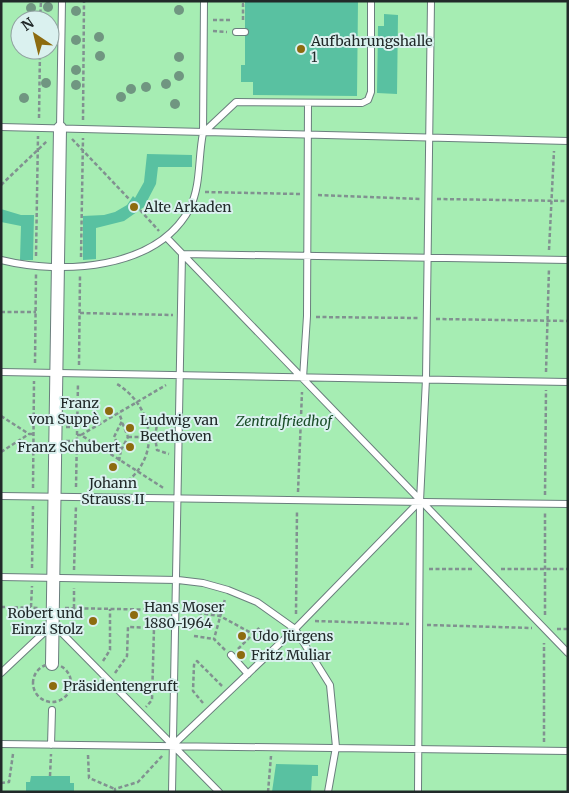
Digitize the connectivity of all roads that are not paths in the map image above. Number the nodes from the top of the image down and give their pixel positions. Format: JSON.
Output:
{"nodes":[{"id":1,"x":62,"y":1,"type":"edge"},
{"id":2,"x":204,"y":1,"type":"edge"},
{"id":3,"x":371,"y":1,"type":"edge"},
{"id":4,"x":431,"y":1,"type":"edge"},
{"id":5,"x":233,"y":32,"type":"road end"},
{"id":6,"x":245,"y":32,"type":"dead end"},
{"id":7,"x":308,"y":103,"type":"junction"},
{"id":8,"x":1,"y":127,"type":"edge"},
{"id":9,"x":60,"y":128,"type":"junction"},
{"id":10,"x":203,"y":133,"type":"junction"},
{"id":11,"x":308,"y":135,"type":"junction"},
{"id":12,"x":429,"y":137,"type":"junction"},
{"id":13,"x":568,"y":141,"type":"edge"},
{"id":14,"x":166,"y":237,"type":"junction"},
{"id":15,"x":182,"y":254,"type":"junction"},
{"id":16,"x":307,"y":256,"type":"junction"},
{"id":17,"x":426,"y":258,"type":"junction"},
{"id":18,"x":1,"y":260,"type":"edge"},
{"id":19,"x":568,"y":260,"type":"edge"},
{"id":20,"x":58,"y":266,"type":"junction"},
{"id":21,"x":1,"y":372,"type":"edge"},
{"id":22,"x":57,"y":373,"type":"junction"},
{"id":23,"x":179,"y":376,"type":"junction"},
{"id":24,"x":303,"y":378,"type":"junction"},
{"id":25,"x":426,"y":379,"type":"junction"},
{"id":26,"x":568,"y":382,"type":"edge"},
{"id":27,"x":1,"y":496,"type":"edge"},
{"id":28,"x":55,"y":497,"type":"junction"},
{"id":29,"x":178,"y":499,"type":"junction"},
{"id":30,"x":420,"y":501,"type":"junction"},
{"id":31,"x":568,"y":504,"type":"edge"},
{"id":32,"x":1,"y":577,"type":"edge"},
{"id":33,"x":54,"y":578,"type":"junction"},
{"id":34,"x":178,"y":580,"type":"junction"},
{"id":35,"x":53,"y":624,"type":"junction"},
{"id":36,"x":295,"y":629,"type":"junction"},
{"id":37,"x":568,"y":653,"type":"edge"},
{"id":38,"x":231,"y":656,"type":"road end"},
{"id":39,"x":52,"y":664,"type":"road end"},
{"id":40,"x":1,"y":673,"type":"edge"},
{"id":41,"x":248,"y":674,"type":"junction"},
{"id":42,"x":52,"y":710,"type":"dead end"},
{"id":43,"x":1,"y":744,"type":"edge"},
{"id":44,"x":51,"y":745,"type":"junction"},
{"id":45,"x":173,"y":745,"type":"junction"},
{"id":46,"x":336,"y":748,"type":"junction"},
{"id":47,"x":419,"y":749,"type":"junction"},
{"id":48,"x":568,"y":751,"type":"edge"},
{"id":49,"x":172,"y":792,"type":"edge"},
{"id":50,"x":219,"y":792,"type":"edge"},
{"id":51,"x":328,"y":792,"type":"edge"},
{"id":52,"x":418,"y":792,"type":"edge"}],
"edges":[{"from":1,"to":9,"type":"lane"},
{"from":2,"to":10,"type":"lane"},
{"from":3,"to":7,"type":"lane"},
{"from":4,"to":12,"type":"lane"},
{"from":5,"to":6,"type":"lane"},
{"from":7,"to":10,"type":"lane"},
{"from":7,"to":11,"type":"lane"},
{"from":8,"to":9,"type":"lane"},
{"from":9,"to":10,"type":"lane"},
{"from":9,"to":20,"type":"street"},
{"from":10,"to":11,"type":"lane"},
{"from":10,"to":14,"type":"lane"},
{"from":11,"to":12,"type":"lane"},
{"from":11,"to":16,"type":"lane"},
{"from":12,"to":13,"type":"lane"},
{"from":12,"to":17,"type":"lane"},
{"from":14,"to":15,"type":"lane"},
{"from":14,"to":20,"type":"lane"},
{"from":15,"to":16,"type":"lane"},
{"from":15,"to":23,"type":"lane"},
{"from":15,"to":24,"type":"lane"},
{"from":16,"to":17,"type":"lane"},
{"from":16,"to":24,"type":"lane"},
{"from":17,"to":19,"type":"lane"},
{"from":17,"to":25,"type":"lane"},
{"from":18,"to":20,"type":"lane"},
{"from":20,"to":22,"type":"street"},
{"from":21,"to":22,"type":"lane"},
{"from":22,"to":23,"type":"lane"},
{"from":22,"to":28,"type":"street"},
{"from":23,"to":24,"type":"lane"},
{"from":23,"to":29,"type":"lane"},
{"from":24,"to":25,"type":"lane"},
{"from":24,"to":30,"type":"lane"},
{"from":25,"to":26,"type":"lane"},
{"from":25,"to":30,"type":"lane"},
{"from":27,"to":28,"type":"lane"},
{"from":28,"to":29,"type":"lane"},
{"from":28,"to":33,"type":"street"},
{"from":29,"to":30,"type":"lane"},
{"from":29,"to":34,"type":"lane"},
{"from":30,"to":31,"type":"lane"},
{"from":30,"to":36,"type":"lane"},
{"from":30,"to":37,"type":"lane"},
{"from":30,"to":47,"type":"lane"},
{"from":32,"to":33,"type":"lane"},
{"from":33,"to":34,"type":"lane"},
{"from":33,"to":35,"type":"street"},
{"from":34,"to":36,"type":"lane"},
{"from":34,"to":45,"type":"lane"},
{"from":35,"to":39,"type":"street"},
{"from":35,"to":40,"type":"lane"},
{"from":35,"to":45,"type":"lane"},
{"from":36,"to":41,"type":"lane"},
{"from":36,"to":46,"type":"lane"},
{"from":38,"to":41,"type":"lane"},
{"from":41,"to":45,"type":"lane"},
{"from":42,"to":44,"type":"lane"},
{"from":43,"to":44,"type":"lane"},
{"from":44,"to":45,"type":"lane"},
{"from":45,"to":46,"type":"lane"},
{"from":45,"to":49,"type":"lane"},
{"from":45,"to":50,"type":"lane"},
{"from":46,"to":47,"type":"lane"},
{"from":46,"to":51,"type":"lane"},
{"from":47,"to":48,"type":"lane"},
{"from":47,"to":52,"type":"lane"}]}
